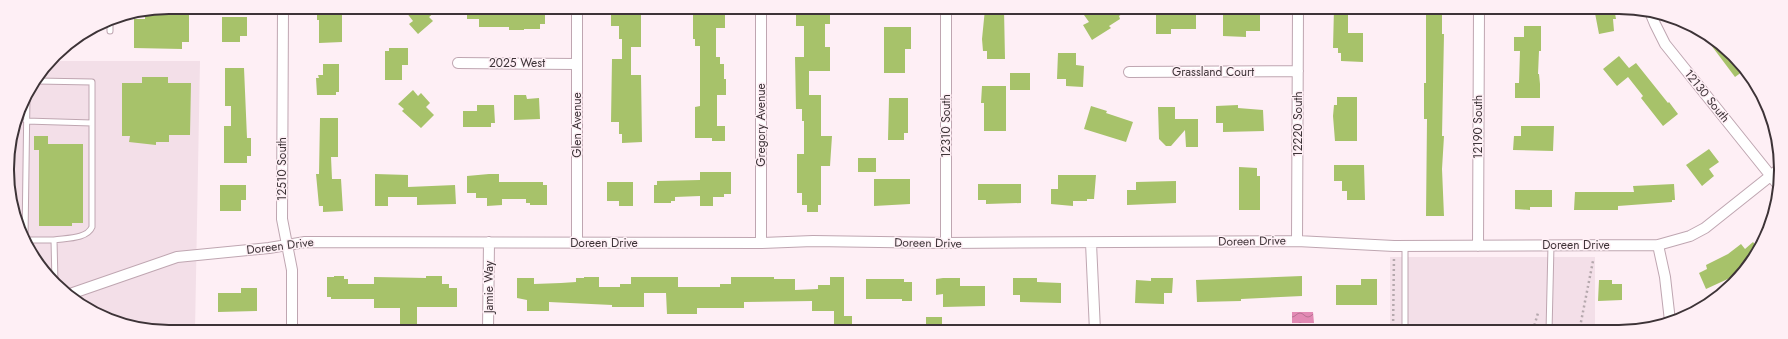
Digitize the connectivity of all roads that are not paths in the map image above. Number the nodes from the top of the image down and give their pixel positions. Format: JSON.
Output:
{"nodes":[{"id":1,"x":283,"y":14,"type":"edge"},
{"id":2,"x":577,"y":14,"type":"edge"},
{"id":3,"x":761,"y":14,"type":"edge"},
{"id":4,"x":946,"y":14,"type":"edge"},
{"id":5,"x":1298,"y":14,"type":"edge"},
{"id":6,"x":1479,"y":14,"type":"edge"},
{"id":7,"x":1652,"y":18,"type":"edge"},
{"id":8,"x":110,"y":26,"type":"edge"},
{"id":9,"x":110,"y":31,"type":"dead end"},
{"id":10,"x":458,"y":63,"type":"dead end"},
{"id":11,"x":577,"y":64,"type":"junction"},
{"id":12,"x":1298,"y":71,"type":"junction"},
{"id":13,"x":1129,"y":72,"type":"dead end"},
{"id":14,"x":41,"y":81,"type":"edge"},
{"id":15,"x":26,"y":109,"type":"edge"},
{"id":16,"x":26,"y":121,"type":"junction"},
{"id":17,"x":92,"y":123,"type":"junction"},
{"id":18,"x":1774,"y":172,"type":"edge"},
{"id":19,"x":1774,"y":174,"type":"edge"},
{"id":20,"x":26,"y":229,"type":"edge"},
{"id":21,"x":31,"y":239,"type":"edge"},
{"id":22,"x":54,"y":240,"type":"junction"},
{"id":23,"x":1297,"y":240,"type":"junction"},
{"id":24,"x":489,"y":242,"type":"junction"},
{"id":25,"x":577,"y":242,"type":"junction"},
{"id":26,"x":1091,"y":242,"type":"junction"},
{"id":27,"x":761,"y":243,"type":"junction"},
{"id":28,"x":946,"y":243,"type":"junction"},
{"id":29,"x":287,"y":244,"type":"junction"},
{"id":30,"x":1551,"y":245,"type":"junction"},
{"id":31,"x":1658,"y":245,"type":"junction"},
{"id":32,"x":1405,"y":246,"type":"junction"},
{"id":33,"x":1478,"y":246,"type":"junction"},
{"id":34,"x":55,"y":274,"type":"edge"},
{"id":35,"x":74,"y":292,"type":"edge"},
{"id":36,"x":1670,"y":316,"type":"edge"},
{"id":37,"x":292,"y":325,"type":"edge"},
{"id":38,"x":488,"y":325,"type":"edge"},
{"id":39,"x":1095,"y":325,"type":"edge"},
{"id":40,"x":1405,"y":325,"type":"edge"},
{"id":41,"x":1549,"y":325,"type":"edge"}],
"edges":[{"from":1,"to":29,"type":"street","name":"12510 South"},
{"from":2,"to":11,"type":"street","name":"Glen Avenue"},
{"from":3,"to":27,"type":"street","name":"Gregory Avenue"},
{"from":4,"to":28,"type":"street","name":"12310 South"},
{"from":5,"to":12,"type":"street","name":"12220 South"},
{"from":6,"to":33,"type":"street","name":"12190 South"},
{"from":7,"to":18,"type":"street","name":"12130 South"},
{"from":8,"to":9,"type":"lane"},
{"from":10,"to":11,"type":"street","name":"2025 West"},
{"from":11,"to":25,"type":"street","name":"Glen Avenue"},
{"from":12,"to":13,"type":"street","name":"Grassland Court"},
{"from":12,"to":23,"type":"street","name":"12220 South"},
{"from":14,"to":17,"type":"lane"},
{"from":15,"to":16,"type":"lane"},
{"from":16,"to":17,"type":"lane"},
{"from":16,"to":20,"type":"lane"},
{"from":17,"to":22,"type":"lane"},
{"from":19,"to":31,"type":"street","name":"Doreen Drive"},
{"from":21,"to":22,"type":"lane"},
{"from":22,"to":34,"type":"lane"},
{"from":23,"to":26,"type":"street","name":"Doreen Drive"},
{"from":23,"to":32,"type":"street","name":"Doreen Drive"},
{"from":24,"to":25,"type":"street","name":"Doreen Drive"},
{"from":24,"to":29,"type":"street","name":"Doreen Drive"},
{"from":24,"to":38,"type":"street","name":"Jamie Way"},
{"from":25,"to":27,"type":"street","name":"Doreen Drive"},
{"from":26,"to":28,"type":"street","name":"Doreen Drive"},
{"from":26,"to":39,"type":"street"},
{"from":27,"to":28,"type":"street","name":"Doreen Drive"},
{"from":29,"to":35,"type":"street","name":"Doreen Drive"},
{"from":29,"to":37,"type":"street","name":"12510 South"},
{"from":30,"to":31,"type":"street","name":"Doreen Drive"},
{"from":30,"to":33,"type":"street","name":"Doreen Drive"},
{"from":30,"to":41,"type":"lane"},
{"from":31,"to":36,"type":"street"},
{"from":32,"to":33,"type":"street","name":"Doreen Drive"},
{"from":32,"to":40,"type":"lane"}]}
